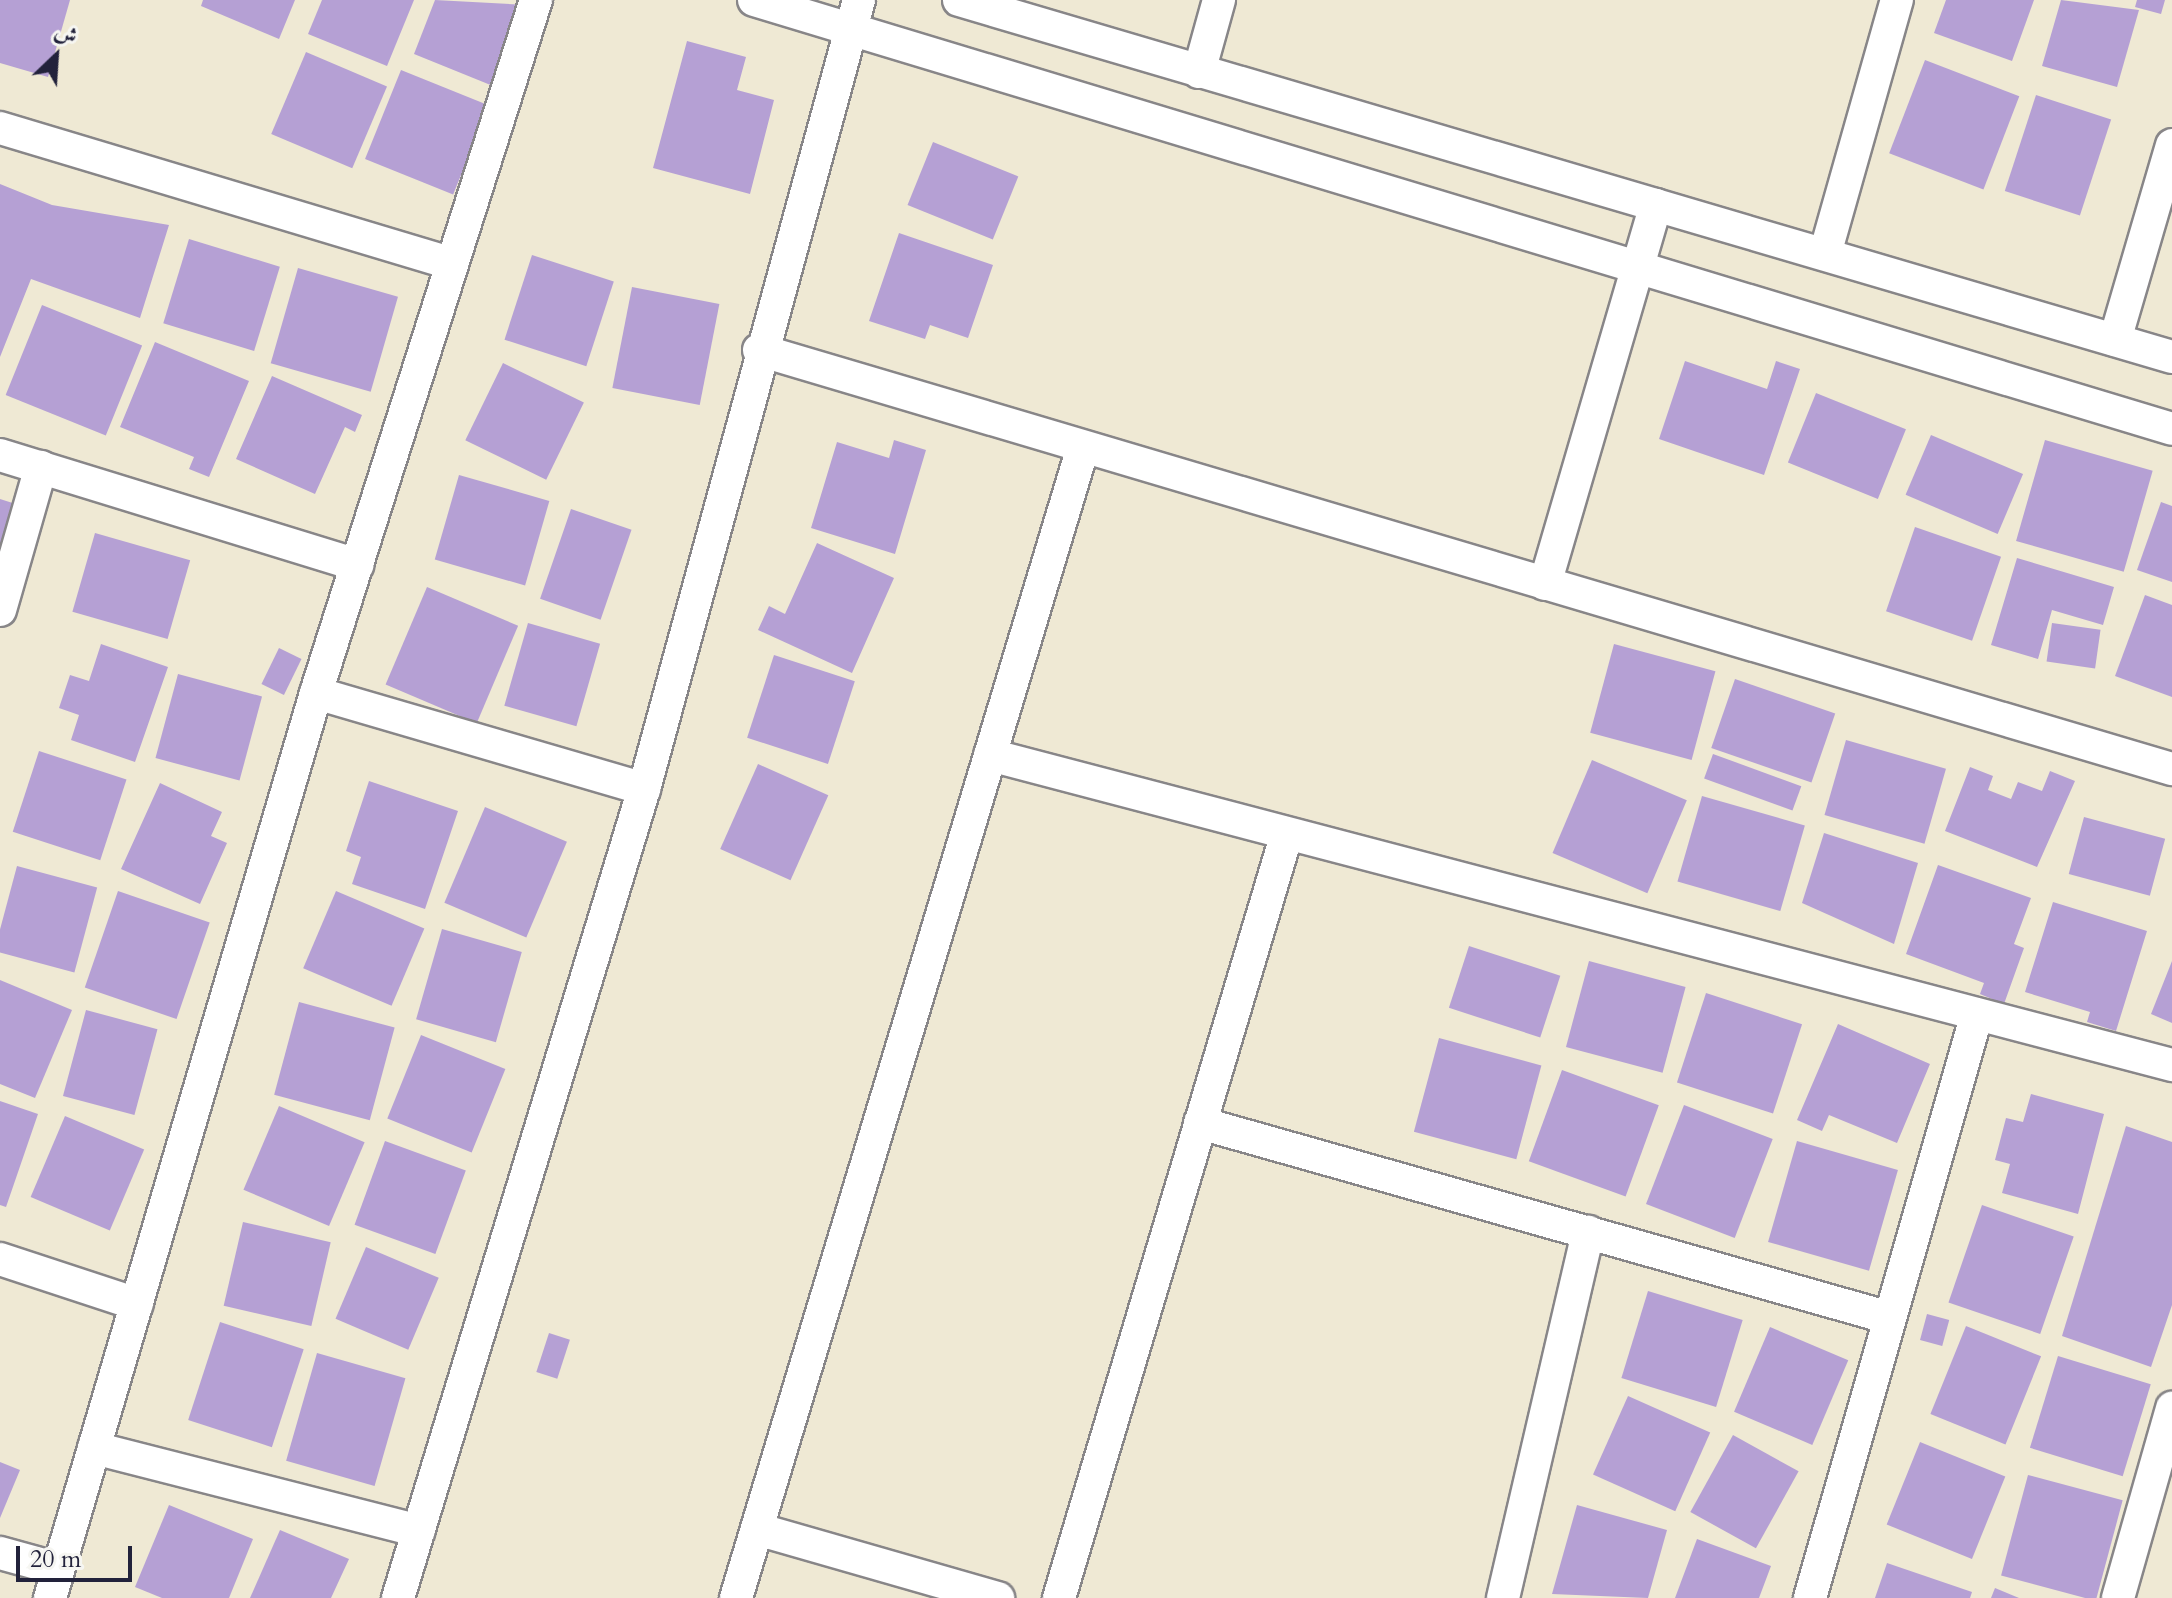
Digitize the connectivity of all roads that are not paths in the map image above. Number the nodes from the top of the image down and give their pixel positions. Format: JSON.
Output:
{"nodes":[{"id":1,"x":536,"y":0,"type":"edge"},
{"id":2,"x":754,"y":0,"type":"edge"},
{"id":3,"x":959,"y":0,"type":"edge"},
{"id":4,"x":1219,"y":0,"type":"edge"},
{"id":5,"x":1897,"y":0,"type":"edge"},
{"id":6,"x":853,"y":15,"type":"edge"},
{"id":7,"x":1199,"y":72,"type":"junction"},
{"id":8,"x":0,"y":128,"type":"edge"},
{"id":9,"x":2172,"y":145,"type":"edge"},
{"id":10,"x":1656,"y":205,"type":"junction"},
{"id":11,"x":1825,"y":254,"type":"junction"},
{"id":12,"x":452,"y":264,"type":"junction"},
{"id":13,"x":1637,"y":267,"type":"junction"},
{"id":14,"x":2115,"y":340,"type":"junction"},
{"id":15,"x":759,"y":350,"type":"junction"},
{"id":16,"x":2172,"y":357,"type":"edge"},
{"id":17,"x":2172,"y":429,"type":"edge"},
{"id":18,"x":1083,"y":447,"type":"junction"},
{"id":19,"x":0,"y":455,"type":"edge"},
{"id":20,"x":41,"y":467,"type":"junction"},
{"id":21,"x":357,"y":565,"type":"junction"},
{"id":22,"x":1545,"y":584,"type":"junction"},
{"id":23,"x":0,"y":610,"type":"edge"},
{"id":24,"x":316,"y":693,"type":"junction"},
{"id":25,"x":990,"y":755,"type":"junction"},
{"id":26,"x":2172,"y":769,"type":"edge"},
{"id":27,"x":644,"y":789,"type":"junction"},
{"id":28,"x":1287,"y":833,"type":"junction"},
{"id":29,"x":1977,"y":1014,"type":"junction"},
{"id":30,"x":2172,"y":1065,"type":"edge"},
{"id":31,"x":1200,"y":1123,"type":"junction"},
{"id":32,"x":1588,"y":1232,"type":"junction"},
{"id":33,"x":0,"y":1259,"type":"edge"},
{"id":34,"x":137,"y":1304,"type":"junction"},
{"id":35,"x":1890,"y":1318,"type":"junction"},
{"id":36,"x":2172,"y":1408,"type":"edge"},
{"id":37,"x":94,"y":1448,"type":"junction"},
{"id":38,"x":757,"y":1529,"type":"junction"},
{"id":39,"x":419,"y":1531,"type":"junction"},
{"id":40,"x":0,"y":1553,"type":"edge"},
{"id":41,"x":54,"y":1584,"type":"edge"},
{"id":42,"x":398,"y":1598,"type":"edge"},
{"id":43,"x":736,"y":1598,"type":"edge"},
{"id":44,"x":998,"y":1598,"type":"edge"},
{"id":45,"x":1059,"y":1598,"type":"edge"},
{"id":46,"x":1503,"y":1598,"type":"edge"},
{"id":47,"x":1810,"y":1598,"type":"edge"},
{"id":48,"x":2118,"y":1598,"type":"edge"}],
"edges":[{"from":1,"to":12,"type":"street"},
{"from":2,"to":6,"type":"street"},
{"from":3,"to":7,"type":"street"},
{"from":4,"to":7,"type":"street"},
{"from":5,"to":11,"type":"street"},
{"from":6,"to":13,"type":"street"},
{"from":6,"to":15,"type":"street"},
{"from":7,"to":10,"type":"street"},
{"from":8,"to":12,"type":"street"},
{"from":9,"to":14,"type":"street"},
{"from":10,"to":11,"type":"street"},
{"from":10,"to":13,"type":"street"},
{"from":11,"to":14,"type":"street"},
{"from":12,"to":21,"type":"street"},
{"from":13,"to":17,"type":"street"},
{"from":13,"to":22,"type":"street"},
{"from":14,"to":16,"type":"street"},
{"from":15,"to":18,"type":"street"},
{"from":15,"to":27,"type":"street"},
{"from":18,"to":22,"type":"street"},
{"from":18,"to":25,"type":"street"},
{"from":19,"to":20,"type":"street"},
{"from":20,"to":21,"type":"street"},
{"from":20,"to":23,"type":"street"},
{"from":21,"to":24,"type":"street"},
{"from":22,"to":26,"type":"street"},
{"from":24,"to":27,"type":"street"},
{"from":24,"to":34,"type":"street"},
{"from":25,"to":28,"type":"street"},
{"from":25,"to":38,"type":"street"},
{"from":27,"to":39,"type":"street"},
{"from":28,"to":29,"type":"street"},
{"from":28,"to":31,"type":"street"},
{"from":29,"to":30,"type":"street"},
{"from":29,"to":35,"type":"street"},
{"from":31,"to":32,"type":"street"},
{"from":31,"to":45,"type":"street"},
{"from":32,"to":35,"type":"street"},
{"from":32,"to":46,"type":"street"},
{"from":33,"to":34,"type":"street"},
{"from":34,"to":37,"type":"street"},
{"from":35,"to":47,"type":"street"},
{"from":36,"to":48,"type":"street"},
{"from":37,"to":39,"type":"street"},
{"from":37,"to":41,"type":"street"},
{"from":38,"to":43,"type":"street"},
{"from":38,"to":44,"type":"street"},
{"from":39,"to":42,"type":"street"},
{"from":40,"to":41,"type":"street"}]}
